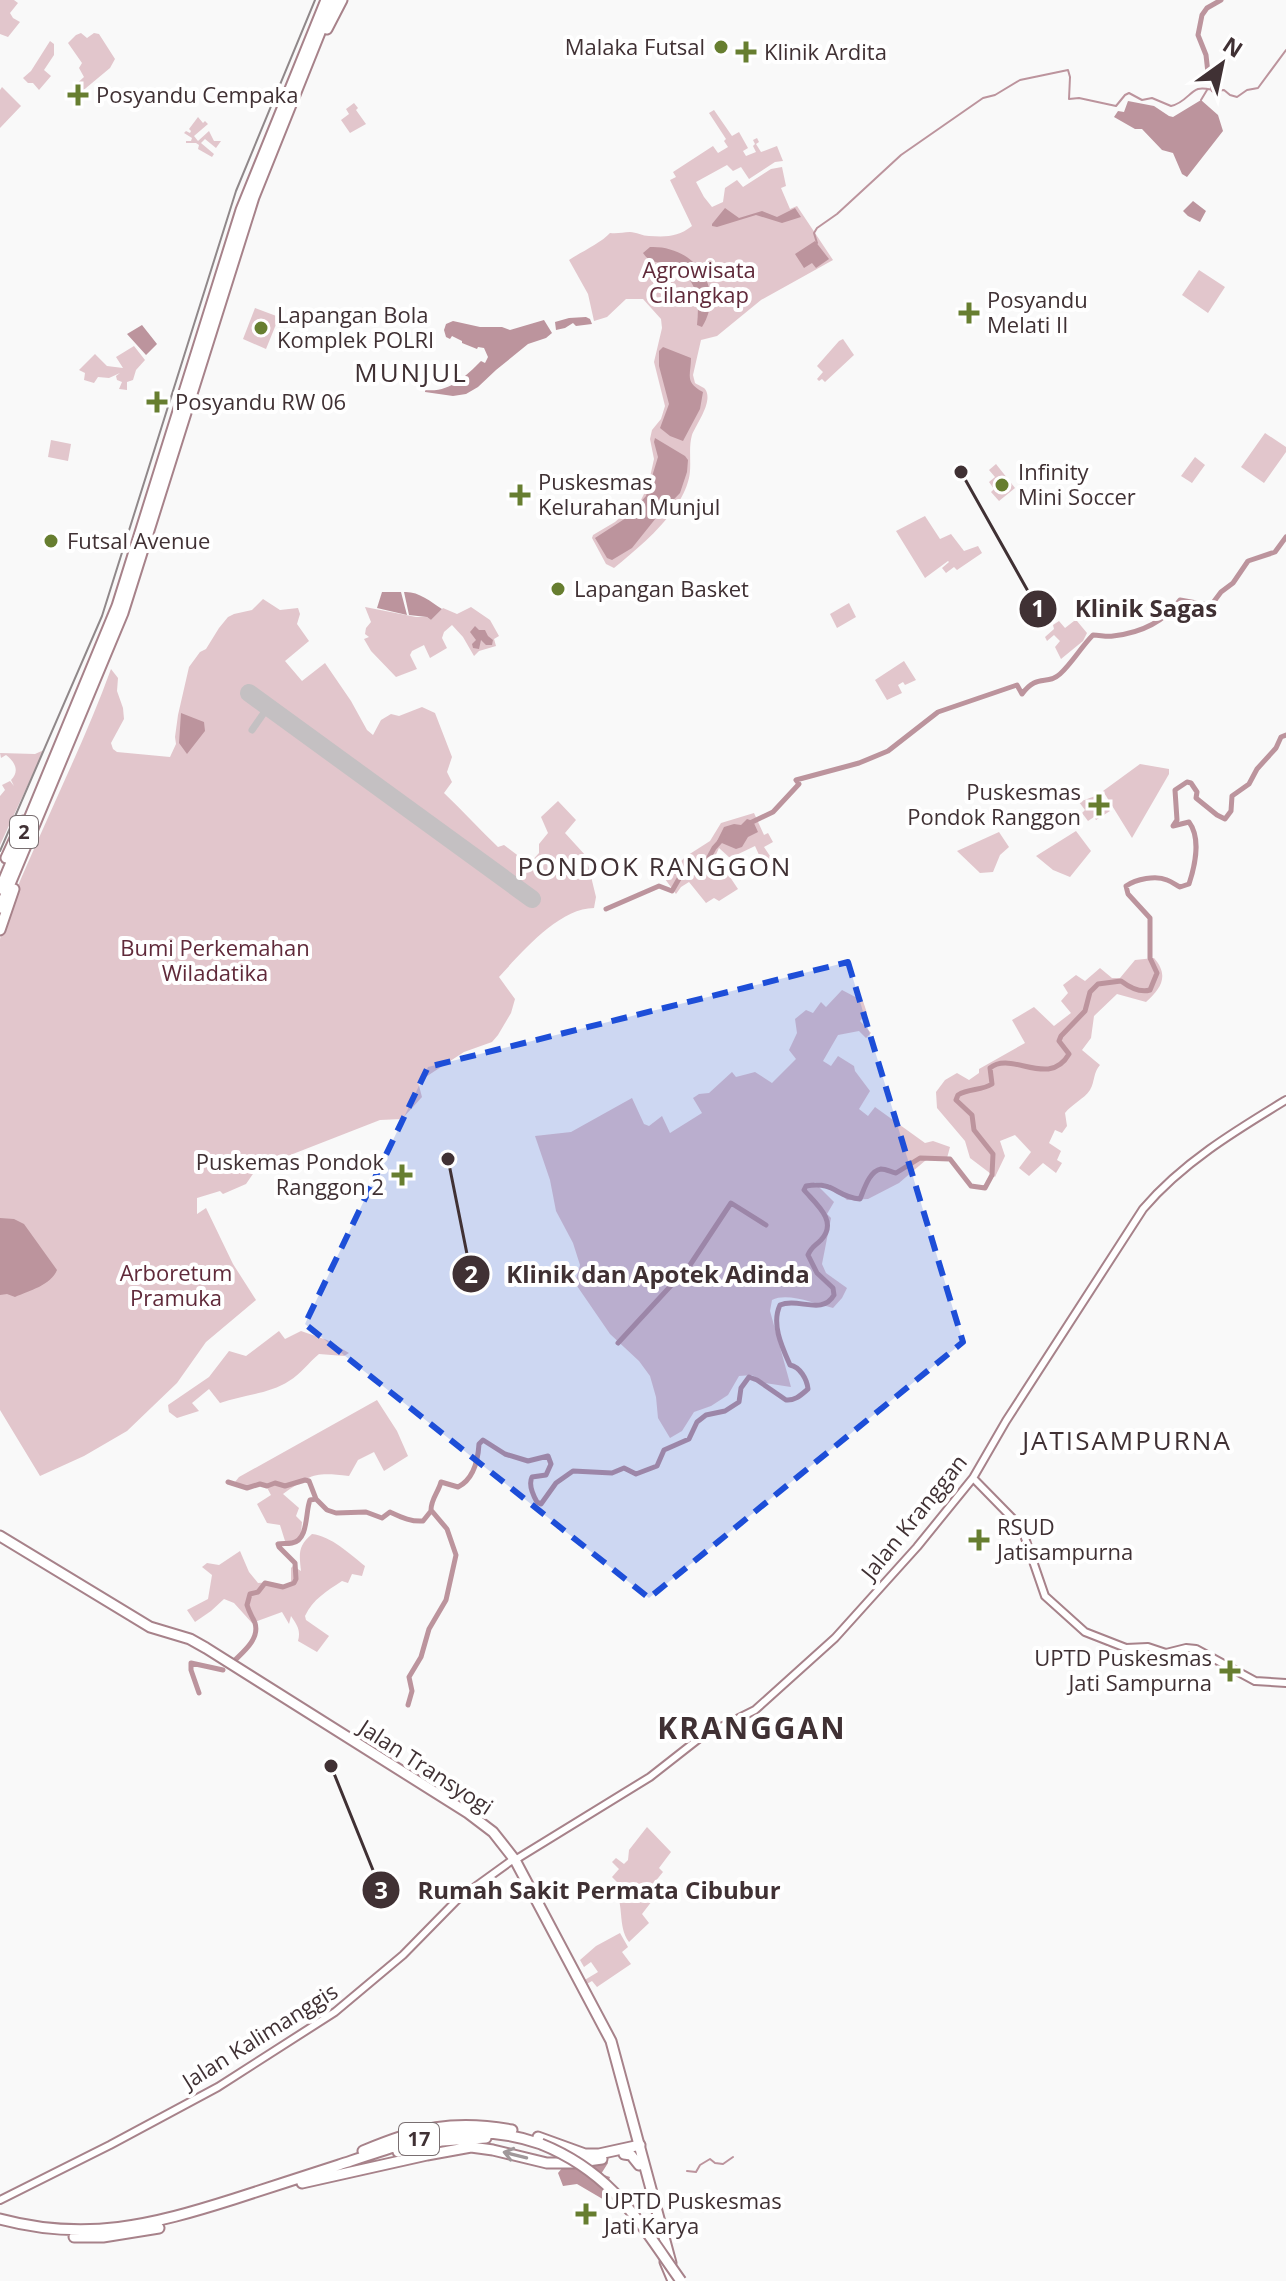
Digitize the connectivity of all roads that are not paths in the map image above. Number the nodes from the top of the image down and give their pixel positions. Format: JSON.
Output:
{"nodes":[{"id":1,"x":326,"y":0,"type":"edge"},
{"id":2,"x":333,"y":0,"type":"edge"},
{"id":3,"x":342,"y":0,"type":"edge"},
{"id":4,"x":309,"y":60,"type":"junction"},
{"id":5,"x":52,"y":776,"type":"junction"},
{"id":6,"x":14,"y":838,"type":"junction"},
{"id":7,"x":0,"y":862,"type":"edge"},
{"id":8,"x":0,"y":875,"type":"edge"},
{"id":9,"x":0,"y":889,"type":"edge"},
{"id":10,"x":0,"y":908,"type":"edge"},
{"id":11,"x":0,"y":930,"type":"edge"},
{"id":12,"x":1286,"y":1100,"type":"edge"},
{"id":13,"x":973,"y":1478,"type":"junction"},
{"id":14,"x":0,"y":1536,"type":"edge"},
{"id":15,"x":0,"y":1542,"type":"edge"},
{"id":16,"x":173,"y":1638,"type":"junction"},
{"id":17,"x":1286,"y":1683,"type":"edge"},
{"id":18,"x":515,"y":1858,"type":"junction"},
{"id":19,"x":613,"y":2052,"type":"junction"},
{"id":20,"x":631,"y":2133,"type":"junction"},
{"id":21,"x":638,"y":2148,"type":"junction"},
{"id":22,"x":618,"y":2152,"type":"junction"},
{"id":23,"x":639,"y":2165,"type":"junction"},
{"id":24,"x":302,"y":2180,"type":"junction"},
{"id":25,"x":0,"y":2200,"type":"edge"},
{"id":26,"x":0,"y":2219,"type":"edge"},
{"id":27,"x":0,"y":2225,"type":"edge"},
{"id":28,"x":102,"y":2234,"type":"junction"},
{"id":29,"x":677,"y":2281,"type":"edge"}],
"edges":[{"from":1,"to":5,"type":"highway","number":"2"},
{"from":2,"to":4,"type":"highway","number":"2"},
{"from":3,"to":4,"type":"highway"},
{"from":4,"to":5,"type":"highway","number":"2"},
{"from":5,"to":6,"type":"highway"},
{"from":5,"to":9,"type":"highway","number":"2"},
{"from":5,"to":10,"type":"highway","number":"2"},
{"from":5,"to":11,"type":"highway"},
{"from":6,"to":7,"type":"highway"},
{"from":6,"to":8,"type":"highway"},
{"from":12,"to":13,"type":"main road","name":"Jalan Kranggan"},
{"from":13,"to":17,"type":"main road"},
{"from":13,"to":18,"type":"main road","name":"Jalan Kranggan"},
{"from":14,"to":16,"type":"highway","name":"Jalan Transyogi"},
{"from":15,"to":16,"type":"highway","name":"Jalan Transyogi"},
{"from":16,"to":18,"type":"highway","name":"Jalan Transyogi"},
{"from":18,"to":19,"type":"highway","name":"Jalan Transyogi"},
{"from":18,"to":25,"type":"main road","name":"Jalan Kalimanggis"},
{"from":19,"to":20,"type":"highway","name":"Jalan Transyogi"},
{"from":19,"to":21,"type":"highway","name":"Jalan Transyogi"},
{"from":20,"to":21,"type":"highway","name":"Jalan Transyogi"},
{"from":20,"to":22,"type":"highway"},
{"from":21,"to":22,"type":"highway"},
{"from":21,"to":23,"type":"highway","name":"Jalan Transyogi"},
{"from":21,"to":29,"type":"highway","name":"Jalan Transyogi"},
{"from":22,"to":23,"type":"highway"},
{"from":22,"to":24,"type":"highway","one_way":true},
{"from":22,"to":24,"type":"highway"},
{"from":23,"to":29,"type":"highway","name":"Jalan Transyogi"},
{"from":24,"to":28,"type":"highway","number":"17"},
{"from":24,"to":29,"type":"highway","number":"17","bridge":true},
{"from":26,"to":28,"type":"highway","number":"17"},
{"from":27,"to":28,"type":"highway","number":"17"}]}
